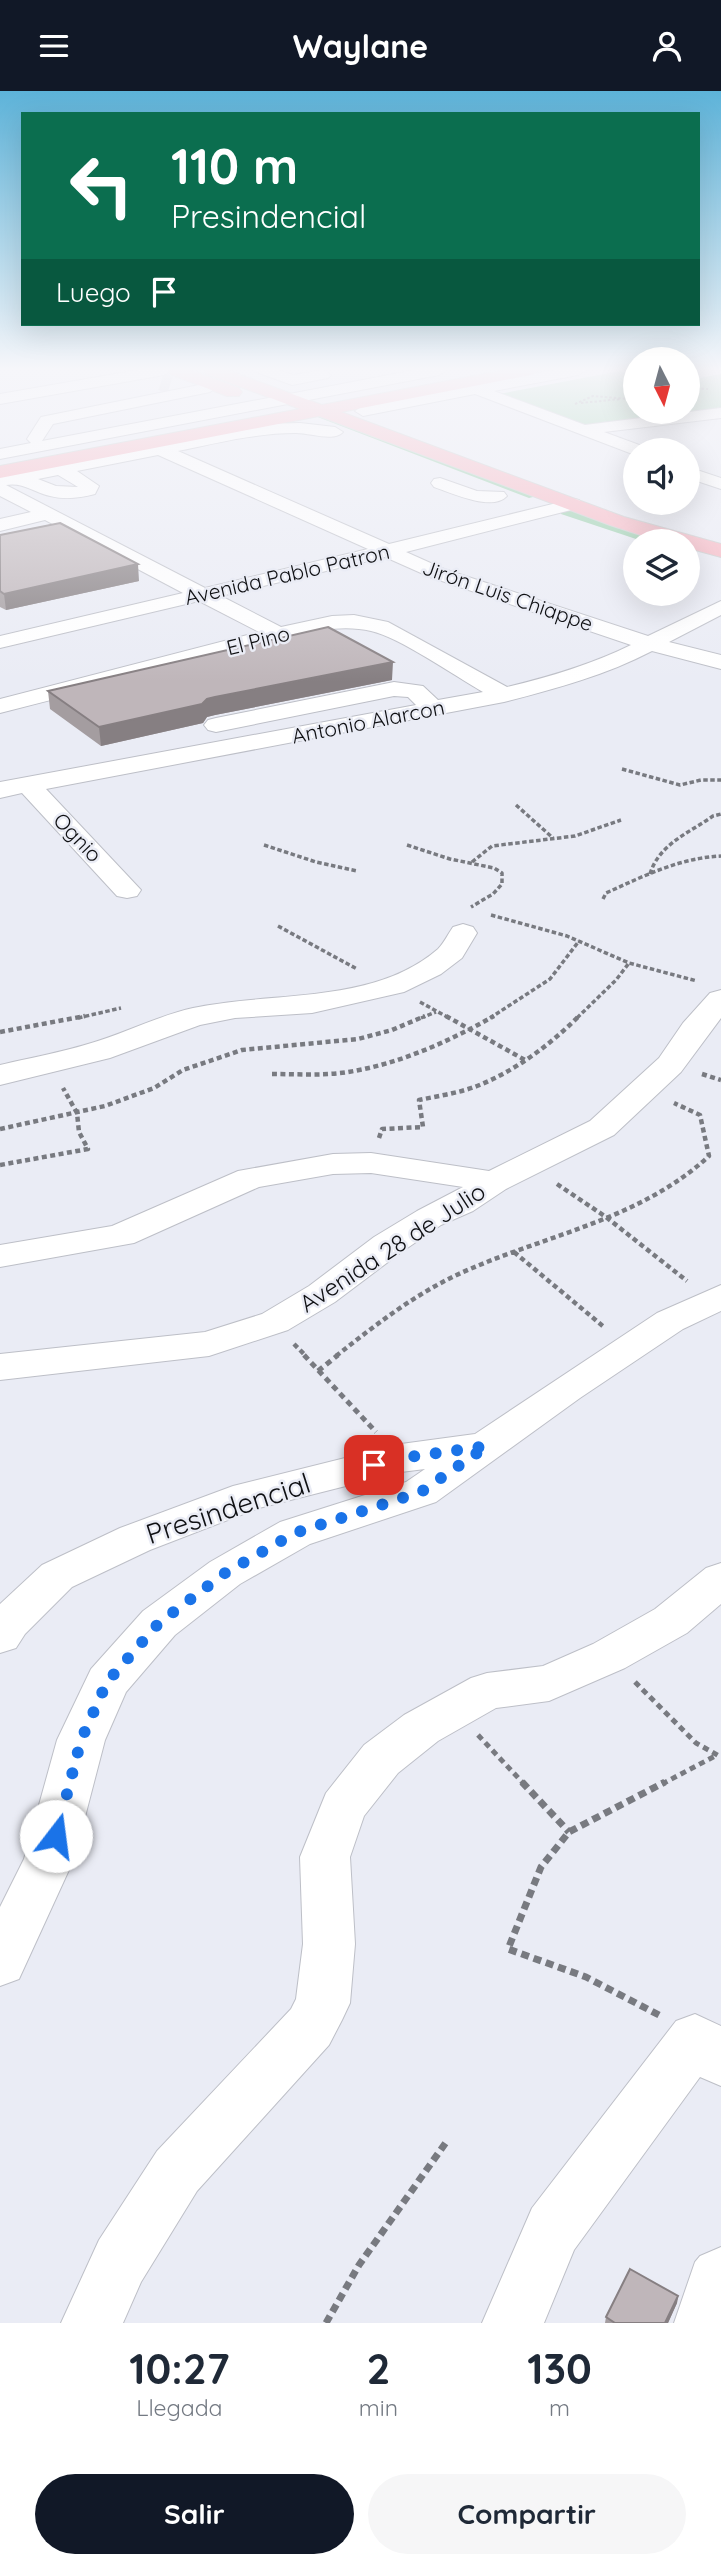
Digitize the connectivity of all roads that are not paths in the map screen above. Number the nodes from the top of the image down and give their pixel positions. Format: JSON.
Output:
{"nodes":[{"id":1,"x":34,"y":474,"type":"edge"},
{"id":2,"x":69,"y":474,"type":"edge"},
{"id":3,"x":214,"y":474,"type":"edge"},
{"id":4,"x":433,"y":474,"type":"edge"},
{"id":5,"x":479,"y":474,"type":"edge"},
{"id":6,"x":706,"y":474,"type":"edge"},
{"id":7,"x":20,"y":477,"type":"junction"},
{"id":8,"x":0,"y":481,"type":"edge"},
{"id":9,"x":440,"y":483,"type":"dead end"},
{"id":10,"x":721,"y":485,"type":"edge"},
{"id":11,"x":0,"y":489,"type":"edge"},
{"id":12,"x":493,"y":504,"type":"junction"},
{"id":13,"x":547,"y":504,"type":"junction"},
{"id":14,"x":522,"y":505,"type":"joint"},
{"id":15,"x":47,"y":514,"type":"junction"},
{"id":16,"x":0,"y":525,"type":"edge"},
{"id":17,"x":462,"y":526,"type":"junction"},
{"id":18,"x":643,"y":529,"type":"edge"},
{"id":19,"x":623,"y":539,"type":"edge"},
{"id":20,"x":366,"y":543,"type":"junction"},
{"id":21,"x":700,"y":546,"type":"edge"},
{"id":22,"x":386,"y":551,"type":"junction"},
{"id":23,"x":721,"y":551,"type":"edge"},
{"id":24,"x":700,"y":563,"type":"edge"},
{"id":25,"x":721,"y":568,"type":"edge"},
{"id":26,"x":192,"y":589,"type":"junction"},
{"id":27,"x":721,"y":607,"type":"edge"},
{"id":28,"x":110,"y":609,"type":"junction"},
{"id":29,"x":0,"y":628,"type":"edge"},
{"id":30,"x":278,"y":634,"type":"junction"},
{"id":31,"x":0,"y":642,"type":"edge"},
{"id":32,"x":651,"y":643,"type":"junction"},
{"id":33,"x":721,"y":662,"type":"edge"},
{"id":34,"x":504,"y":695,"type":"junction"},
{"id":35,"x":0,"y":706,"type":"edge"},
{"id":36,"x":433,"y":708,"type":"junction"},
{"id":37,"x":195,"y":730,"type":"edge"},
{"id":38,"x":154,"y":738,"type":"edge"},
{"id":39,"x":100,"y":749,"type":"edge"},
{"id":40,"x":28,"y":785,"type":"junction"},
{"id":41,"x":0,"y":790,"type":"edge"},
{"id":42,"x":127,"y":890,"type":"dead end"},
{"id":43,"x":463,"y":933,"type":"road end"},
{"id":44,"x":712,"y":991,"type":"edge"},
{"id":45,"x":0,"y":1075,"type":"edge"},
{"id":46,"x":494,"y":1182,"type":"junction"},
{"id":47,"x":0,"y":1256,"type":"edge"},
{"id":48,"x":717,"y":1299,"type":"edge"},
{"id":49,"x":0,"y":1367,"type":"edge"},
{"id":50,"x":487,"y":1446,"type":"junction"},
{"id":51,"x":721,"y":1580,"type":"edge"},
{"id":52,"x":0,"y":1636,"type":"edge"},
{"id":53,"x":0,"y":1962,"type":"edge"},
{"id":54,"x":708,"y":2049,"type":"edge"},
{"id":55,"x":721,"y":2277,"type":"edge"},
{"id":56,"x":93,"y":2323,"type":"edge"},
{"id":57,"x":513,"y":2323,"type":"edge"},
{"id":58,"x":705,"y":2323,"type":"edge"}],
"edges":[{"from":1,"to":7,"type":"street"},
{"from":2,"to":7,"type":"street"},
{"from":3,"to":20,"type":"street","name":"Jirón Luis Chiappe"},
{"from":4,"to":12,"type":"main road"},
{"from":5,"to":13,"type":"main road"},
{"from":6,"to":10,"type":"street"},
{"from":7,"to":8,"type":"street"},
{"from":9,"to":12,"type":"street"},
{"from":11,"to":15,"type":"street"},
{"from":12,"to":14,"type":"street","name":"Avenida Pablo Patron"},
{"from":12,"to":17,"type":"street","name":"Avenida Pablo Patron"},
{"from":13,"to":14,"type":"main road"},
{"from":13,"to":17,"type":"street","name":"Avenida Pablo Patron"},
{"from":13,"to":18,"type":"main road"},
{"from":13,"to":19,"type":"main road"},
{"from":15,"to":16,"type":"street"},
{"from":15,"to":26,"type":"street"},
{"from":17,"to":20,"type":"street","name":"Avenida Pablo Patron"},
{"from":17,"to":22,"type":"street","name":"Avenida Pablo Patron"},
{"from":20,"to":22,"type":"street","name":"Jirón Luis Chiappe"},
{"from":20,"to":26,"type":"street","name":"Avenida Pablo Patron"},
{"from":21,"to":23,"type":"main road"},
{"from":22,"to":26,"type":"street","name":"Avenida Pablo Patron"},
{"from":22,"to":32,"type":"street","name":"Jirón Luis Chiappe"},
{"from":24,"to":25,"type":"main road"},
{"from":26,"to":28,"type":"street","name":"Avenida Pablo Patron"},
{"from":26,"to":30,"type":"street"},
{"from":27,"to":32,"type":"street","name":"Antonio Alarcon"},
{"from":28,"to":29,"type":"street","name":"Avenida Pablo Patron"},
{"from":28,"to":31,"type":"street","name":"Avenida Pablo Patron"},
{"from":30,"to":34,"type":"street","name":"El Pino"},
{"from":30,"to":35,"type":"street","name":"El Pino"},
{"from":32,"to":33,"type":"street","name":"Jirón Luis Chiappe"},
{"from":32,"to":34,"type":"street","name":"Antonio Alarcon"},
{"from":34,"to":36,"type":"street","name":"Antonio Alarcon"},
{"from":36,"to":37,"type":"street"},
{"from":36,"to":40,"type":"street","name":"Antonio Alarcon"},
{"from":38,"to":39,"type":"street"},
{"from":40,"to":41,"type":"street","name":"Antonio Alarcon"},
{"from":40,"to":42,"type":"street","name":"Ognio"},
{"from":43,"to":45,"type":"street"},
{"from":44,"to":46,"type":"street","name":"Avenida 28 de Julio"},
{"from":46,"to":47,"type":"street"},
{"from":46,"to":49,"type":"street","name":"Avenida 28 de Julio"},
{"from":48,"to":50,"type":"street"},
{"from":50,"to":52,"type":"street","name":"Presindencial"},
{"from":50,"to":53,"type":"street"},
{"from":51,"to":56,"type":"street"},
{"from":54,"to":57,"type":"street"},
{"from":55,"to":58,"type":"street"}]}
